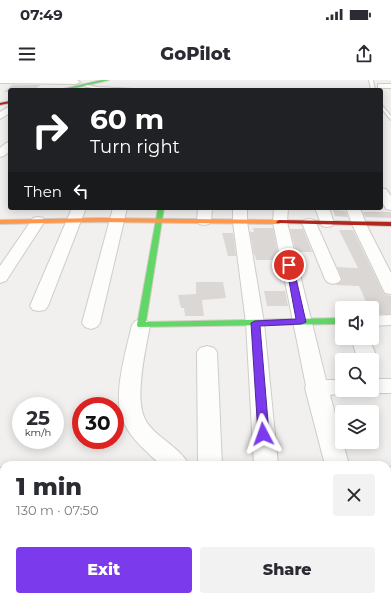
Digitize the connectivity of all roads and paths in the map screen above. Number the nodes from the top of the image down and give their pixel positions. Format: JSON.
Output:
{"nodes":[{"id":1,"x":107,"y":80,"type":"edge"},
{"id":2,"x":0,"y":81,"type":"edge"},
{"id":3,"x":31,"y":81,"type":"edge"},
{"id":4,"x":73,"y":85,"type":"edge"},
{"id":5,"x":382,"y":86,"type":"dead end"},
{"id":6,"x":391,"y":86,"type":"edge"},
{"id":7,"x":23,"y":88,"type":"edge"},
{"id":8,"x":35,"y":88,"type":"edge"},
{"id":9,"x":97,"y":88,"type":"edge"},
{"id":10,"x":5,"y":104,"type":"edge"},
{"id":11,"x":383,"y":108,"type":"edge"},
{"id":12,"x":391,"y":119,"type":"edge"},
{"id":13,"x":2,"y":122,"type":"edge"},
{"id":14,"x":8,"y":147,"type":"edge"},
{"id":15,"x":0,"y":154,"type":"edge"},
{"id":16,"x":383,"y":194,"type":"edge"},
{"id":17,"x":391,"y":206,"type":"edge"},
{"id":18,"x":161,"y":210,"type":"edge"},
{"id":19,"x":323,"y":210,"type":"edge"},
{"id":20,"x":354,"y":210,"type":"edge"},
{"id":21,"x":118,"y":213,"type":"edge"},
{"id":22,"x":77,"y":214,"type":"edge"},
{"id":23,"x":204,"y":215,"type":"edge"},
{"id":24,"x":240,"y":215,"type":"edge"},
{"id":25,"x":281,"y":215,"type":"edge"},
{"id":26,"x":38,"y":220,"type":"junction"},
{"id":27,"x":159,"y":221,"type":"junction"},
{"id":28,"x":0,"y":222,"type":"edge"},
{"id":29,"x":309,"y":223,"type":"junction"},
{"id":30,"x":328,"y":223,"type":"junction"},
{"id":31,"x":359,"y":224,"type":"junction"},
{"id":32,"x":391,"y":224,"type":"edge"},
{"id":33,"x":0,"y":278,"type":"edge"},
{"id":34,"x":333,"y":279,"type":"dead end"},
{"id":35,"x":391,"y":288,"type":"edge"},
{"id":36,"x":39,"y":306,"type":"dead end"},
{"id":37,"x":391,"y":320,"type":"edge"},
{"id":38,"x":335,"y":321,"type":"edge"},
{"id":39,"x":379,"y":321,"type":"edge"},
{"id":40,"x":301,"y":322,"type":"junction"},
{"id":41,"x":91,"y":323,"type":"dead end"},
{"id":42,"x":255,"y":323,"type":"junction"},
{"id":43,"x":141,"y":325,"type":"junction"},
{"id":44,"x":207,"y":352,"type":"dead end"},
{"id":45,"x":335,"y":387,"type":"edge"},
{"id":46,"x":316,"y":388,"type":"junction"},
{"id":47,"x":173,"y":461,"type":"edge"},
{"id":48,"x":210,"y":461,"type":"edge"},
{"id":49,"x":266,"y":461,"type":"edge"},
{"id":50,"x":336,"y":461,"type":"edge"}],
"edges":[{"from":1,"to":4,"type":"street"},
{"from":2,"to":3,"type":"street"},
{"from":3,"to":4,"type":"street"},
{"from":3,"to":7,"type":"street"},
{"from":4,"to":8,"type":"street"},
{"from":4,"to":9,"type":"lane"},
{"from":5,"to":6,"type":"street"},
{"from":10,"to":13,"type":"street"},
{"from":11,"to":12,"type":"lane"},
{"from":14,"to":15,"type":"street"},
{"from":16,"to":17,"type":"street"},
{"from":18,"to":27,"type":"street"},
{"from":19,"to":30,"type":"street"},
{"from":20,"to":31,"type":"street"},
{"from":21,"to":22,"type":"street"},
{"from":21,"to":27,"type":"street"},
{"from":21,"to":41,"type":"street"},
{"from":22,"to":26,"type":"street"},
{"from":22,"to":36,"type":"street"},
{"from":23,"to":24,"type":"street"},
{"from":23,"to":27,"type":"street"},
{"from":24,"to":25,"type":"street"},
{"from":24,"to":42,"type":"street"},
{"from":25,"to":29,"type":"street"},
{"from":25,"to":40,"type":"street"},
{"from":26,"to":28,"type":"street"},
{"from":26,"to":33,"type":"street"},
{"from":27,"to":43,"type":"street"},
{"from":29,"to":30,"type":"street"},
{"from":29,"to":34,"type":"street"},
{"from":30,"to":31,"type":"street"},
{"from":31,"to":32,"type":"street"},
{"from":31,"to":35,"type":"street"},
{"from":37,"to":39,"type":"street"},
{"from":38,"to":40,"type":"street"},
{"from":40,"to":42,"type":"street"},
{"from":40,"to":46,"type":"street"},
{"from":42,"to":43,"type":"street"},
{"from":42,"to":49,"type":"street"},
{"from":43,"to":47,"type":"street"},
{"from":44,"to":48,"type":"street"},
{"from":45,"to":46,"type":"street"},
{"from":46,"to":50,"type":"street"}]}
